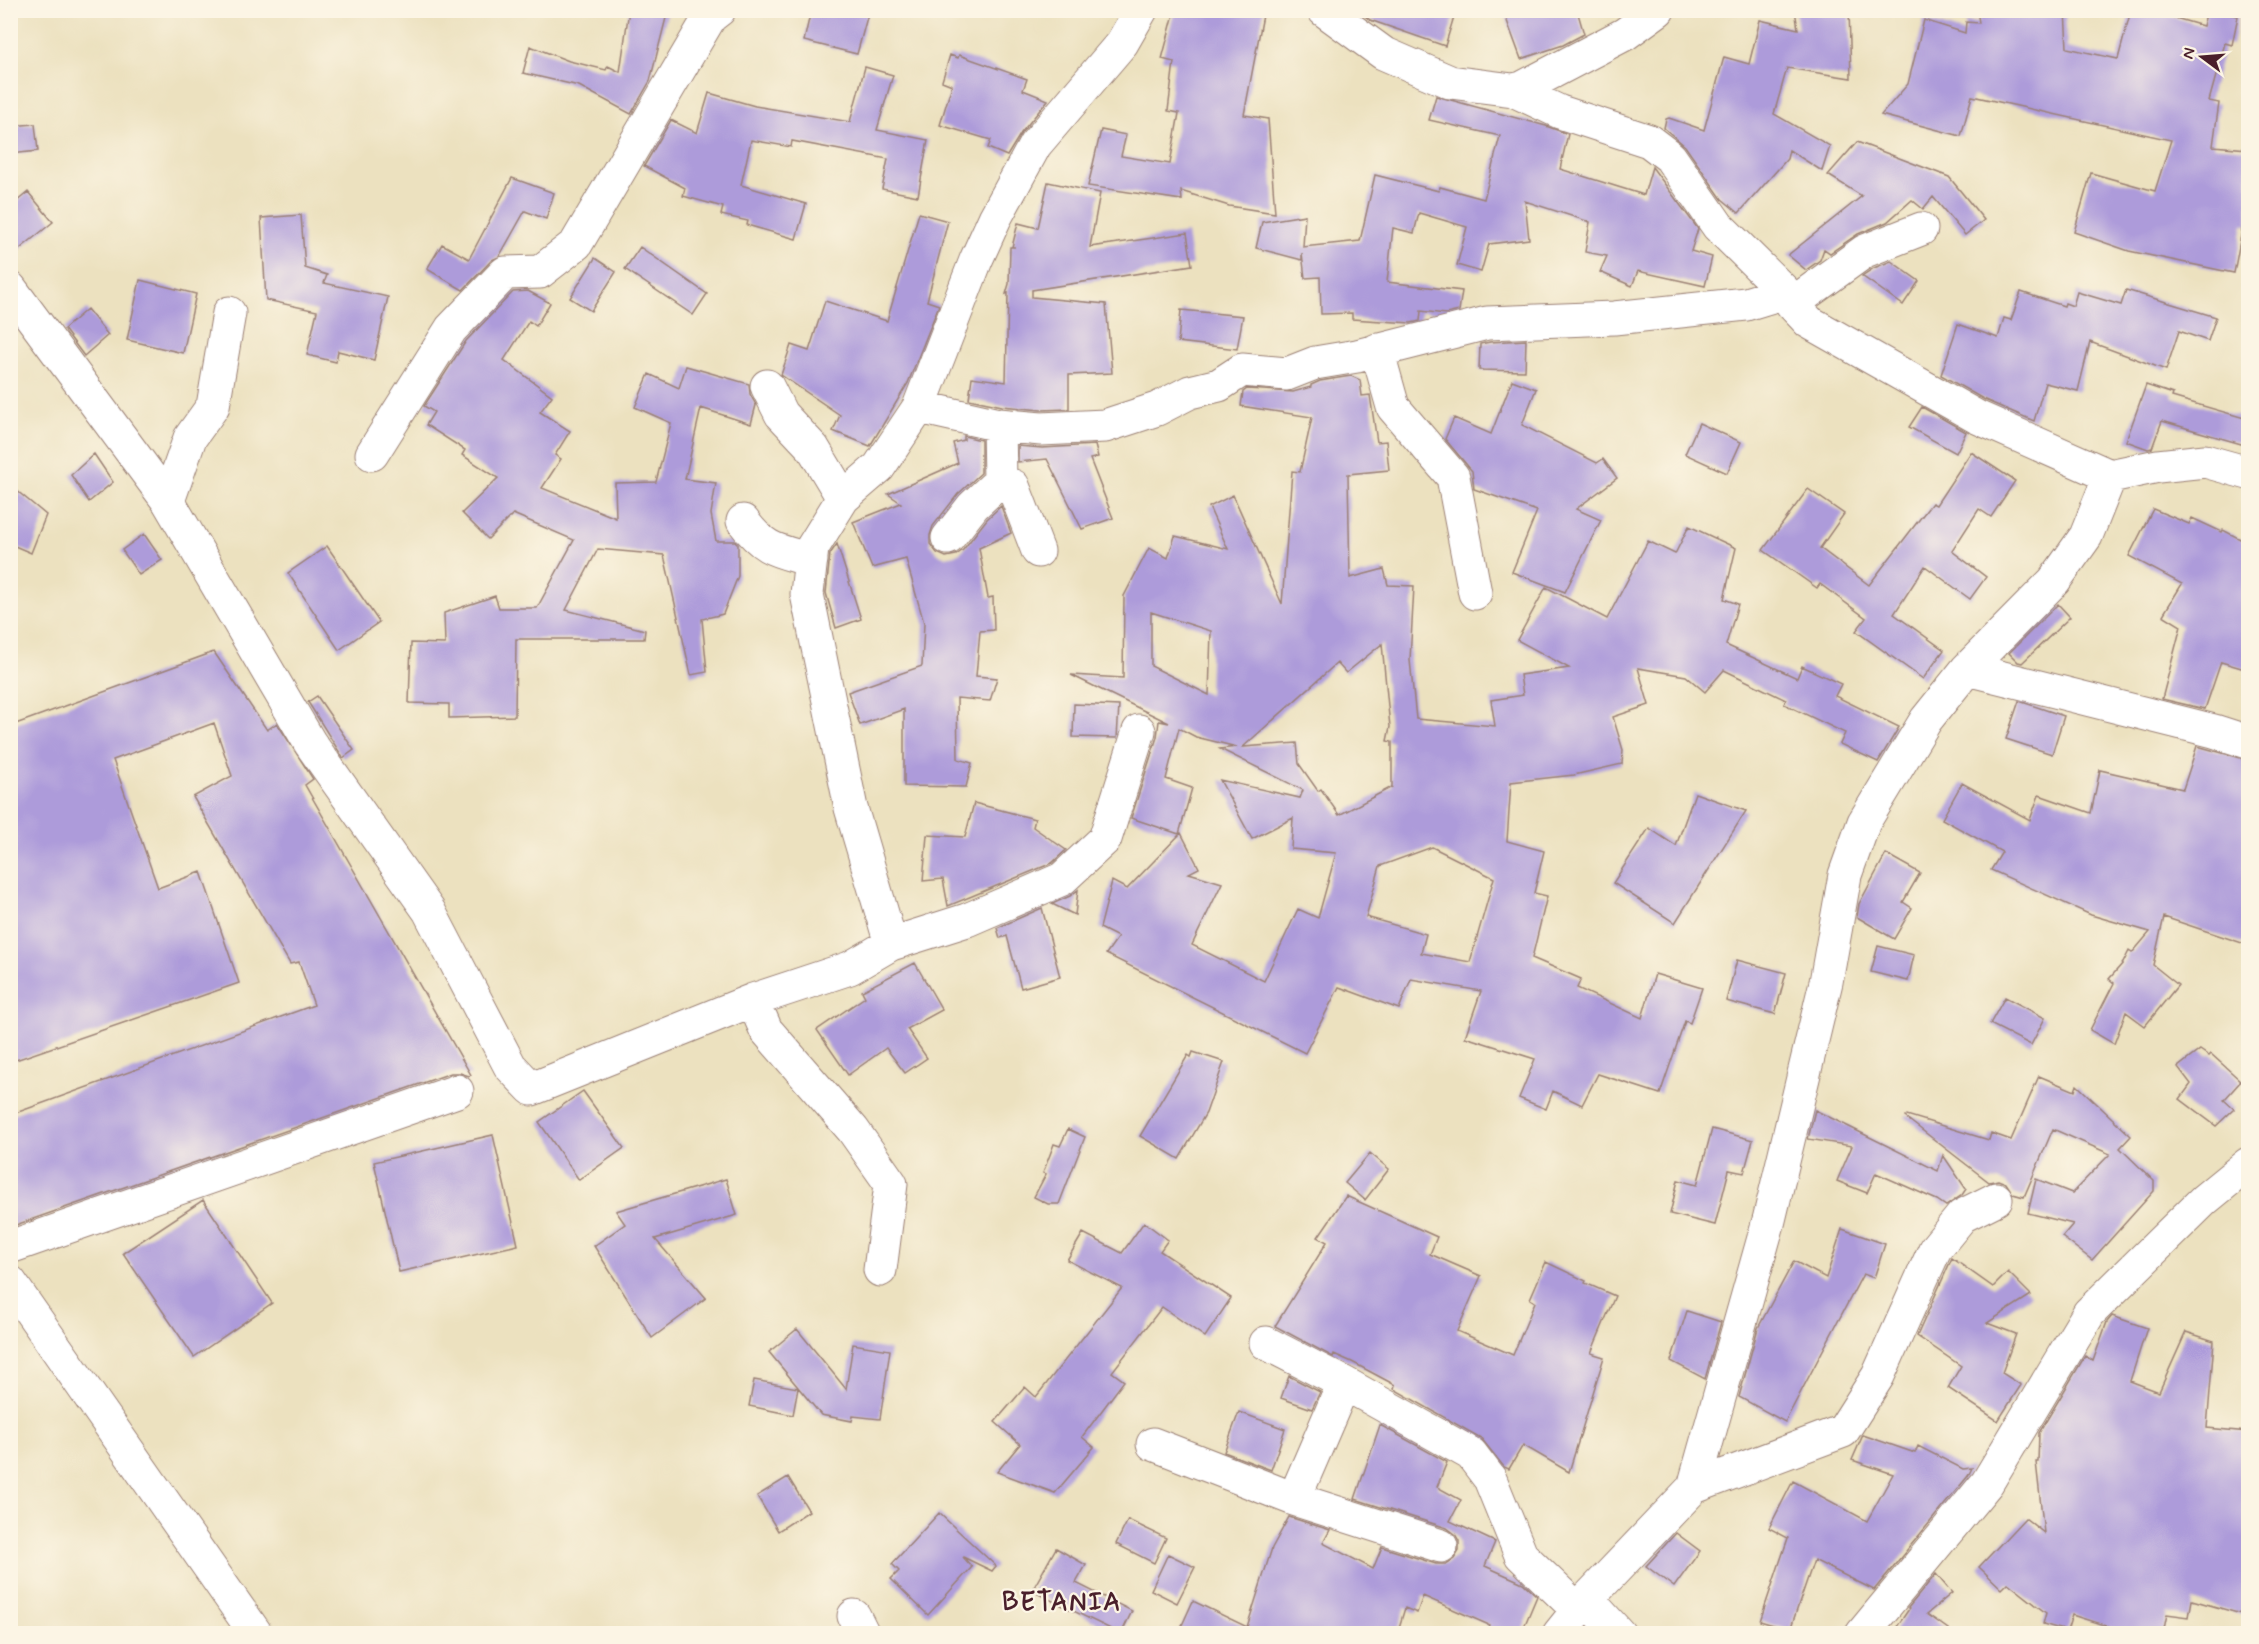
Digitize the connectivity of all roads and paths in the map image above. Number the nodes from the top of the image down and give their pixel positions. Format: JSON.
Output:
{"nodes":[{"id":1,"x":719,"y":10,"type":"edge"},
{"id":2,"x":1141,"y":10,"type":"edge"},
{"id":3,"x":1324,"y":10,"type":"edge"},
{"id":4,"x":1658,"y":10,"type":"edge"},
{"id":5,"x":1513,"y":90,"type":"junction"},
{"id":6,"x":1921,"y":229,"type":"dead end"},
{"id":7,"x":10,"y":288,"type":"edge"},
{"id":8,"x":1788,"y":298,"type":"junction"},
{"id":9,"x":229,"y":313,"type":"dead end"},
{"id":10,"x":1367,"y":353,"type":"junction"},
{"id":11,"x":767,"y":386,"type":"dead end"},
{"id":12,"x":919,"y":407,"type":"junction"},
{"id":13,"x":999,"y":425,"type":"junction"},
{"id":14,"x":372,"y":454,"type":"dead end"},
{"id":15,"x":2248,"y":473,"type":"edge"},
{"id":16,"x":2110,"y":476,"type":"junction"},
{"id":17,"x":1000,"y":481,"type":"junction"},
{"id":18,"x":843,"y":498,"type":"junction"},
{"id":19,"x":168,"y":501,"type":"junction"},
{"id":20,"x":744,"y":521,"type":"dead end"},
{"id":21,"x":948,"y":538,"type":"dead end"},
{"id":22,"x":1038,"y":551,"type":"dead end"},
{"id":23,"x":811,"y":560,"type":"junction"},
{"id":24,"x":1475,"y":593,"type":"dead end"},
{"id":25,"x":1967,"y":669,"type":"junction"},
{"id":26,"x":1139,"y":731,"type":"dead end"},
{"id":27,"x":2248,"y":742,"type":"edge"},
{"id":28,"x":891,"y":944,"type":"junction"},
{"id":29,"x":753,"y":1000,"type":"junction"},
{"id":30,"x":457,"y":1091,"type":"dead end"},
{"id":31,"x":2248,"y":1164,"type":"edge"},
{"id":32,"x":1996,"y":1199,"type":"dead end"},
{"id":33,"x":10,"y":1246,"type":"edge"},
{"id":34,"x":880,"y":1270,"type":"dead end"},
{"id":35,"x":10,"y":1282,"type":"edge"},
{"id":36,"x":1266,"y":1343,"type":"dead end"},
{"id":37,"x":1344,"y":1383,"type":"junction"},
{"id":38,"x":1154,"y":1444,"type":"dead end"},
{"id":39,"x":1694,"y":1487,"type":"junction"},
{"id":40,"x":1294,"y":1499,"type":"junction"},
{"id":41,"x":1440,"y":1546,"type":"dead end"},
{"id":42,"x":1575,"y":1614,"type":"edge"},
{"id":43,"x":256,"y":1634,"type":"edge"},
{"id":44,"x":1619,"y":1634,"type":"edge"},
{"id":45,"x":1862,"y":1634,"type":"edge"}],
"edges":[{"from":1,"to":14,"type":"street"},
{"from":2,"to":12,"type":"street"},
{"from":3,"to":5,"type":"street"},
{"from":4,"to":5,"type":"street"},
{"from":5,"to":8,"type":"street"},
{"from":6,"to":8,"type":"street"},
{"from":7,"to":19,"type":"street"},
{"from":8,"to":10,"type":"street"},
{"from":8,"to":16,"type":"street"},
{"from":9,"to":19,"type":"street"},
{"from":10,"to":13,"type":"street"},
{"from":10,"to":24,"type":"street"},
{"from":11,"to":18,"type":"street"},
{"from":12,"to":13,"type":"street"},
{"from":12,"to":18,"type":"street"},
{"from":13,"to":17,"type":"street"},
{"from":15,"to":16,"type":"street"},
{"from":16,"to":25,"type":"street"},
{"from":17,"to":21,"type":"street"},
{"from":17,"to":22,"type":"street"},
{"from":18,"to":23,"type":"street"},
{"from":19,"to":29,"type":"street"},
{"from":20,"to":23,"type":"street"},
{"from":23,"to":28,"type":"street"},
{"from":25,"to":27,"type":"street"},
{"from":25,"to":39,"type":"street"},
{"from":26,"to":28,"type":"street"},
{"from":28,"to":29,"type":"street"},
{"from":29,"to":34,"type":"street"},
{"from":30,"to":33,"type":"street"},
{"from":31,"to":45,"type":"street"},
{"from":32,"to":39,"type":"street"},
{"from":35,"to":43,"type":"street"},
{"from":36,"to":37,"type":"street"},
{"from":37,"to":40,"type":"street"},
{"from":37,"to":42,"type":"street"},
{"from":38,"to":40,"type":"street"},
{"from":39,"to":42,"type":"street"},
{"from":40,"to":41,"type":"street"},
{"from":42,"to":44,"type":"street"}]}
